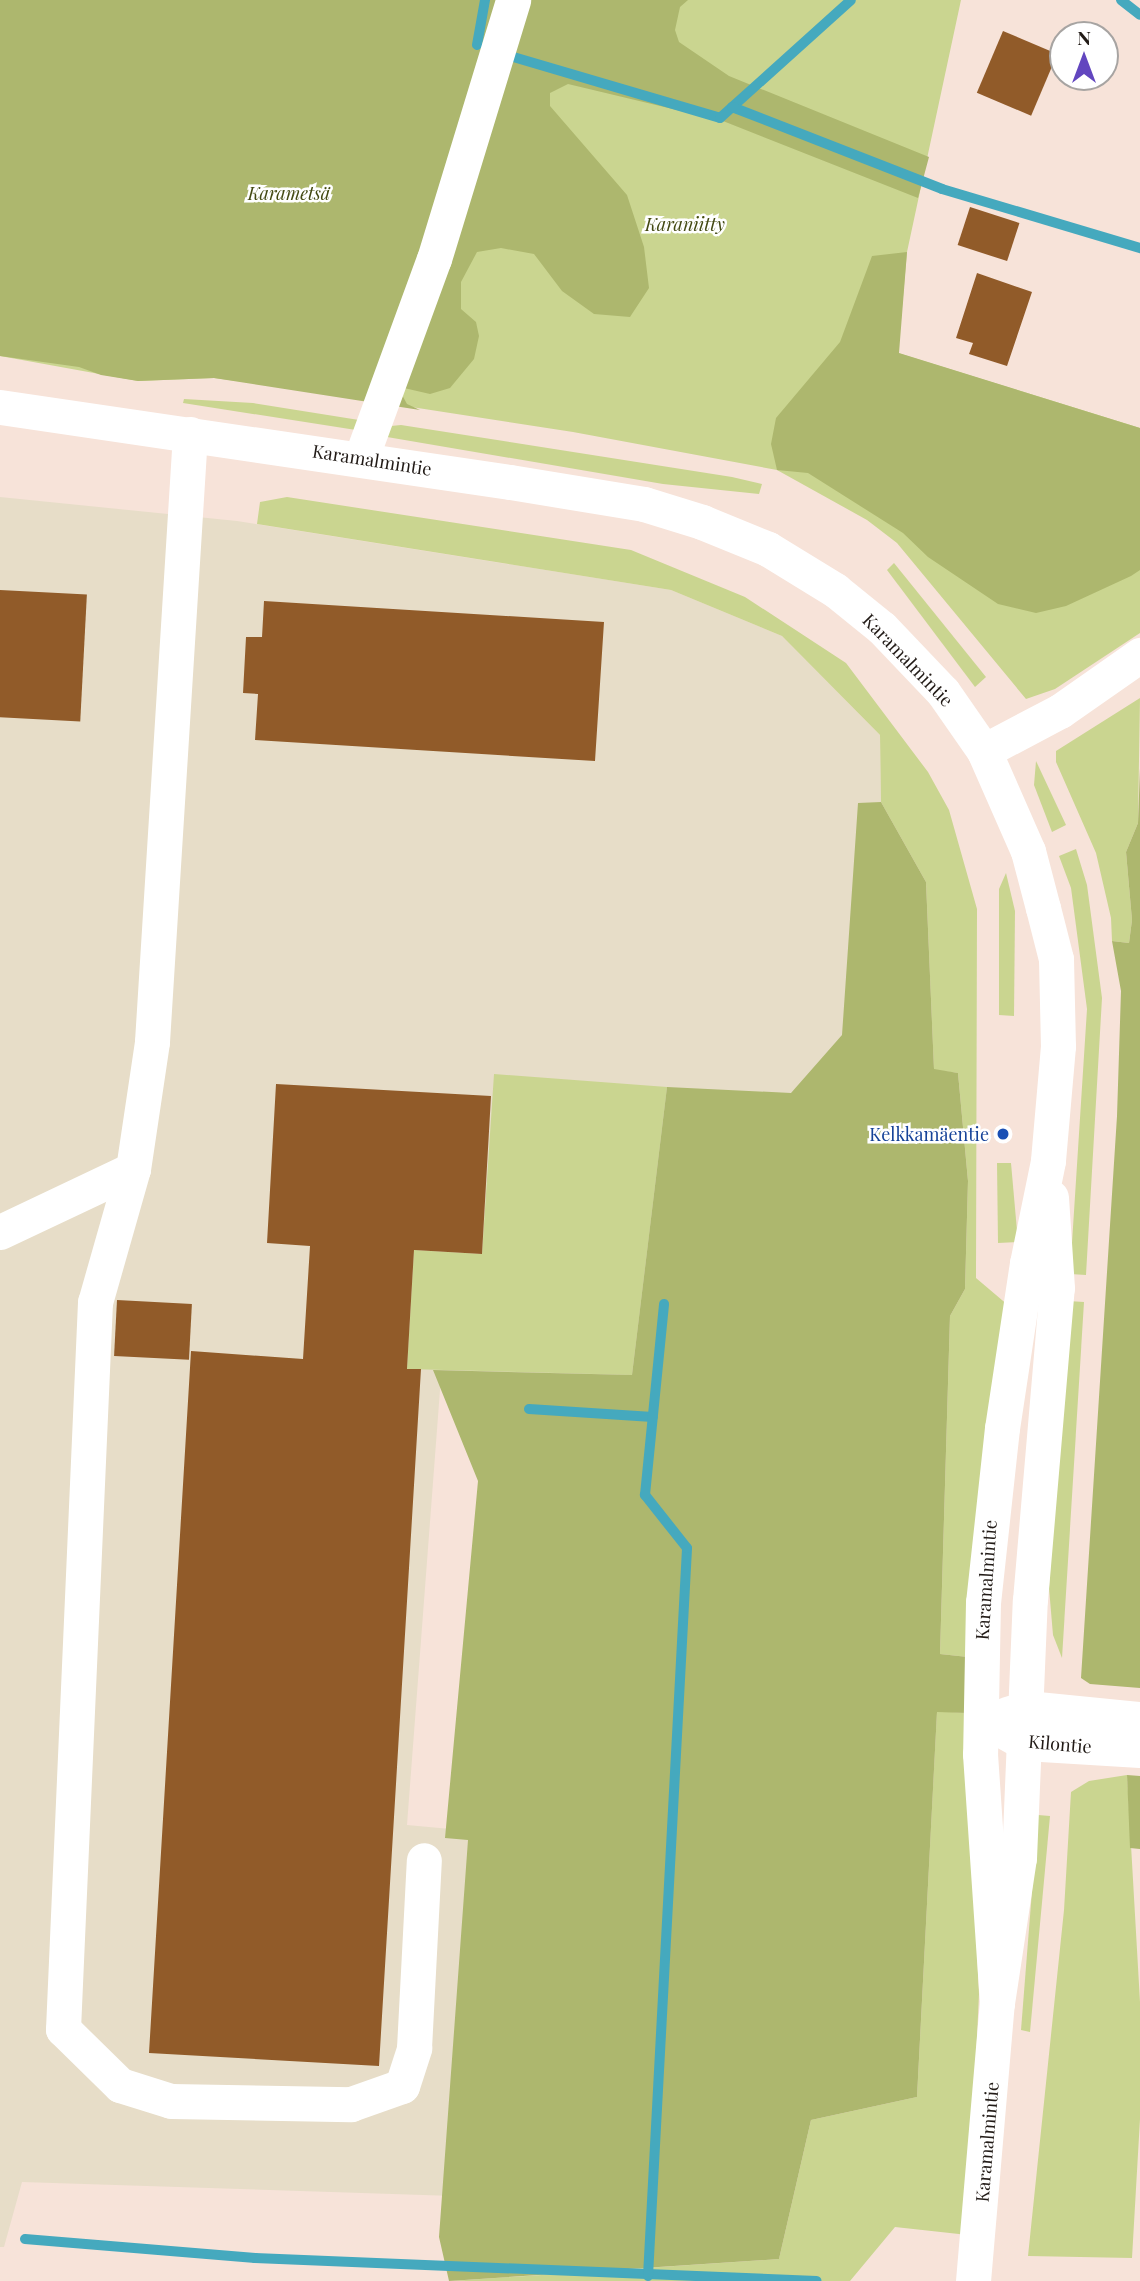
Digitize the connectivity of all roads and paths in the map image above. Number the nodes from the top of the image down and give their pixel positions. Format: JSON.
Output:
{"nodes":[{"id":1,"x":513,"y":0,"type":"edge"},
{"id":2,"x":0,"y":408,"type":"edge"},
{"id":3,"x":190,"y":434,"type":"junction"},
{"id":4,"x":361,"y":458,"type":"junction"},
{"id":5,"x":1140,"y":655,"type":"edge"},
{"id":6,"x":984,"y":751,"type":"junction"},
{"id":7,"x":1048,"y":1161,"type":"junction"},
{"id":8,"x":133,"y":1169,"type":"junction"},
{"id":9,"x":0,"y":1232,"type":"edge"},
{"id":10,"x":1027,"y":1708,"type":"junction"},
{"id":11,"x":1140,"y":1719,"type":"edge"},
{"id":12,"x":979,"y":1720,"type":"junction"},
{"id":13,"x":1025,"y":1743,"type":"junction"},
{"id":14,"x":1140,"y":1750,"type":"edge"},
{"id":15,"x":424,"y":1860,"type":"dead end"},
{"id":16,"x":997,"y":2003,"type":"junction"},
{"id":17,"x":973,"y":2281,"type":"edge"}],
"edges":[{"from":1,"to":4,"type":"street"},
{"from":2,"to":3,"type":"street","name":"Karamalmintie"},
{"from":3,"to":4,"type":"street","name":"Karamalmintie"},
{"from":3,"to":8,"type":"street"},
{"from":4,"to":6,"type":"street","name":"Karamalmintie"},
{"from":5,"to":6,"type":"street"},
{"from":6,"to":7,"type":"street","name":"Karamalmintie"},
{"from":7,"to":10,"type":"street","name":"Karamalmintie"},
{"from":7,"to":12,"type":"street","name":"Karamalmintie"},
{"from":8,"to":9,"type":"street"},
{"from":8,"to":15,"type":"street"},
{"from":10,"to":11,"type":"street","name":"Kilontie"},
{"from":10,"to":12,"type":"street","name":"Kilontie"},
{"from":10,"to":13,"type":"street","name":"Karamalmintie"},
{"from":12,"to":13,"type":"street","name":"Kilontie"},
{"from":12,"to":16,"type":"street","name":"Karamalmintie"},
{"from":13,"to":14,"type":"street","name":"Kilontie"},
{"from":13,"to":16,"type":"street","name":"Karamalmintie"},
{"from":16,"to":17,"type":"street","name":"Karamalmintie"}]}
